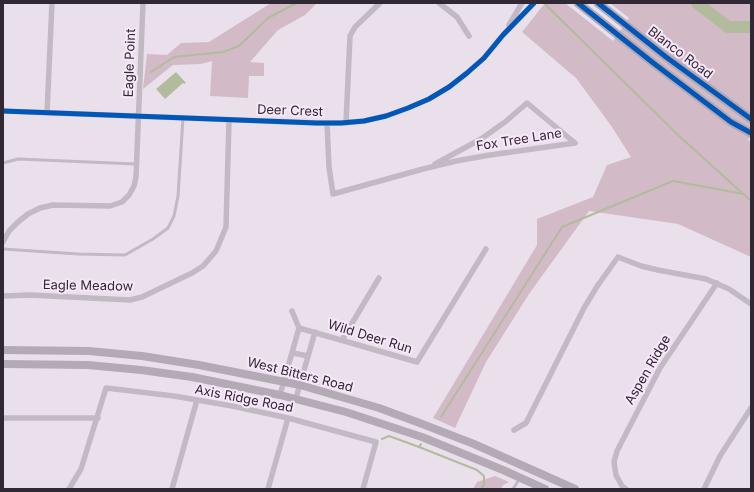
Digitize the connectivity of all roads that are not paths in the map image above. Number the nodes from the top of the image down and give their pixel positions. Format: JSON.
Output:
{"nodes":[{"id":1,"x":52,"y":3,"type":"edge"},
{"id":2,"x":143,"y":3,"type":"edge"},
{"id":3,"x":380,"y":3,"type":"edge"},
{"id":4,"x":439,"y":3,"type":"edge"},
{"id":5,"x":522,"y":3,"type":"edge"},
{"id":6,"x":534,"y":3,"type":"edge"},
{"id":7,"x":578,"y":3,"type":"edge"},
{"id":8,"x":598,"y":3,"type":"edge"},
{"id":9,"x":503,"y":35,"type":"junction"},
{"id":10,"x":469,"y":36,"type":"dead end"},
{"id":11,"x":3,"y":111,"type":"edge"},
{"id":12,"x":47,"y":113,"type":"junction"},
{"id":13,"x":139,"y":116,"type":"junction"},
{"id":14,"x":183,"y":118,"type":"junction"},
{"id":15,"x":751,"y":119,"type":"edge"},
{"id":16,"x":229,"y":120,"type":"junction"},
{"id":17,"x":327,"y":123,"type":"junction"},
{"id":18,"x":346,"y":123,"type":"junction"},
{"id":19,"x":751,"y":133,"type":"edge"},
{"id":20,"x":3,"y":163,"type":"edge"},
{"id":21,"x":136,"y":164,"type":"junction"},
{"id":22,"x":423,"y":169,"type":"junction"},
{"id":23,"x":3,"y":242,"type":"edge"},
{"id":24,"x":3,"y":249,"type":"edge"},
{"id":25,"x":486,"y":249,"type":"dead end"},
{"id":26,"x":379,"y":278,"type":"dead end"},
{"id":27,"x":717,"y":283,"type":"junction"},
{"id":28,"x":3,"y":296,"type":"edge"},
{"id":29,"x":751,"y":304,"type":"edge"},
{"id":30,"x":292,"y":311,"type":"dead end"},
{"id":31,"x":299,"y":328,"type":"junction"},
{"id":32,"x":315,"y":332,"type":"junction"},
{"id":33,"x":342,"y":340,"type":"junction"},
{"id":34,"x":3,"y":350,"type":"edge"},
{"id":35,"x":293,"y":353,"type":"junction"},
{"id":36,"x":308,"y":356,"type":"junction"},
{"id":37,"x":3,"y":364,"type":"edge"},
{"id":38,"x":284,"y":382,"type":"junction"},
{"id":39,"x":300,"y":385,"type":"junction"},
{"id":40,"x":280,"y":394,"type":"junction"},
{"id":41,"x":296,"y":398,"type":"junction"},
{"id":42,"x":197,"y":400,"type":"junction"},
{"id":43,"x":751,"y":408,"type":"edge"},
{"id":44,"x":3,"y":418,"type":"edge"},
{"id":45,"x":98,"y":418,"type":"junction"},
{"id":46,"x":288,"y":418,"type":"junction"},
{"id":47,"x":514,"y":430,"type":"dead end"},
{"id":48,"x":474,"y":444,"type":"junction"},
{"id":49,"x":469,"y":456,"type":"junction"},
{"id":50,"x":520,"y":478,"type":"junction"},
{"id":51,"x":69,"y":489,"type":"edge"},
{"id":52,"x":172,"y":489,"type":"edge"},
{"id":53,"x":268,"y":489,"type":"edge"},
{"id":54,"x":363,"y":489,"type":"edge"},
{"id":55,"x":513,"y":489,"type":"edge"},
{"id":56,"x":544,"y":489,"type":"edge"},
{"id":57,"x":576,"y":489,"type":"edge"},
{"id":58,"x":626,"y":489,"type":"edge"},
{"id":59,"x":704,"y":489,"type":"edge"}],
"edges":[{"from":1,"to":12,"type":"street"},
{"from":2,"to":13,"type":"street","name":"Eagle Point"},
{"from":3,"to":18,"type":"street"},
{"from":4,"to":10,"type":"street"},
{"from":5,"to":9,"type":"street","name":"Deer Crest"},
{"from":6,"to":9,"type":"street","name":"Deer Crest"},
{"from":7,"to":19,"type":"main road","name":"Blanco Road"},
{"from":8,"to":15,"type":"main road","name":"Blanco Road"},
{"from":9,"to":18,"type":"street","name":"Deer Crest"},
{"from":11,"to":12,"type":"street","name":"Deer Crest"},
{"from":12,"to":13,"type":"street","name":"Deer Crest"},
{"from":13,"to":14,"type":"street","name":"Deer Crest"},
{"from":13,"to":21,"type":"street","name":"Eagle Point"},
{"from":14,"to":16,"type":"street","name":"Deer Crest"},
{"from":14,"to":24,"type":"lane"},
{"from":16,"to":17,"type":"street","name":"Deer Crest"},
{"from":16,"to":28,"type":"street","name":"Eagle Meadow"},
{"from":17,"to":18,"type":"street","name":"Deer Crest"},
{"from":17,"to":22,"type":"street","name":"Fox Tree Lane"},
{"from":20,"to":21,"type":"lane"},
{"from":21,"to":23,"type":"street","name":"Eagle Point"},
{"from":22,"to":22,"type":"street","name":"Fox Tree Lane"},
{"from":25,"to":33,"type":"street","name":"Wild Deer Run"},
{"from":26,"to":33,"type":"street"},
{"from":27,"to":29,"type":"street"},
{"from":27,"to":47,"type":"street"},
{"from":27,"to":58,"type":"street","name":"Aspen Ridge"},
{"from":30,"to":31,"type":"street"},
{"from":31,"to":32,"type":"street","name":"Wild Deer Run"},
{"from":31,"to":35,"type":"street"},
{"from":32,"to":33,"type":"street","name":"Wild Deer Run"},
{"from":32,"to":36,"type":"street"},
{"from":34,"to":38,"type":"main road","name":"West Bitters Road"},
{"from":35,"to":36,"type":"street"},
{"from":35,"to":38,"type":"street"},
{"from":36,"to":39,"type":"street"},
{"from":37,"to":40,"type":"main road","name":"West Bitters Road"},
{"from":38,"to":39,"type":"main road","name":"West Bitters Road"},
{"from":38,"to":40,"type":"street"},
{"from":39,"to":41,"type":"street"},
{"from":39,"to":48,"type":"main road","name":"West Bitters Road"},
{"from":40,"to":41,"type":"main road","name":"West Bitters Road"},
{"from":41,"to":49,"type":"main road","name":"West Bitters Road"},
{"from":42,"to":45,"type":"street","name":"Axis Ridge Road"},
{"from":42,"to":46,"type":"street","name":"Axis Ridge Road"},
{"from":42,"to":52,"type":"street"},
{"from":43,"to":59,"type":"street"},
{"from":44,"to":45,"type":"street"},
{"from":45,"to":51,"type":"street"},
{"from":46,"to":53,"type":"street"},
{"from":46,"to":54,"type":"street","name":"Axis Ridge Road"},
{"from":48,"to":49,"type":"main road"},
{"from":48,"to":57,"type":"main road","name":"West Bitters Road"},
{"from":49,"to":50,"type":"main road","name":"West Bitters Road"},
{"from":50,"to":55,"type":"lane"},
{"from":50,"to":56,"type":"main road","name":"West Bitters Road"}]}
